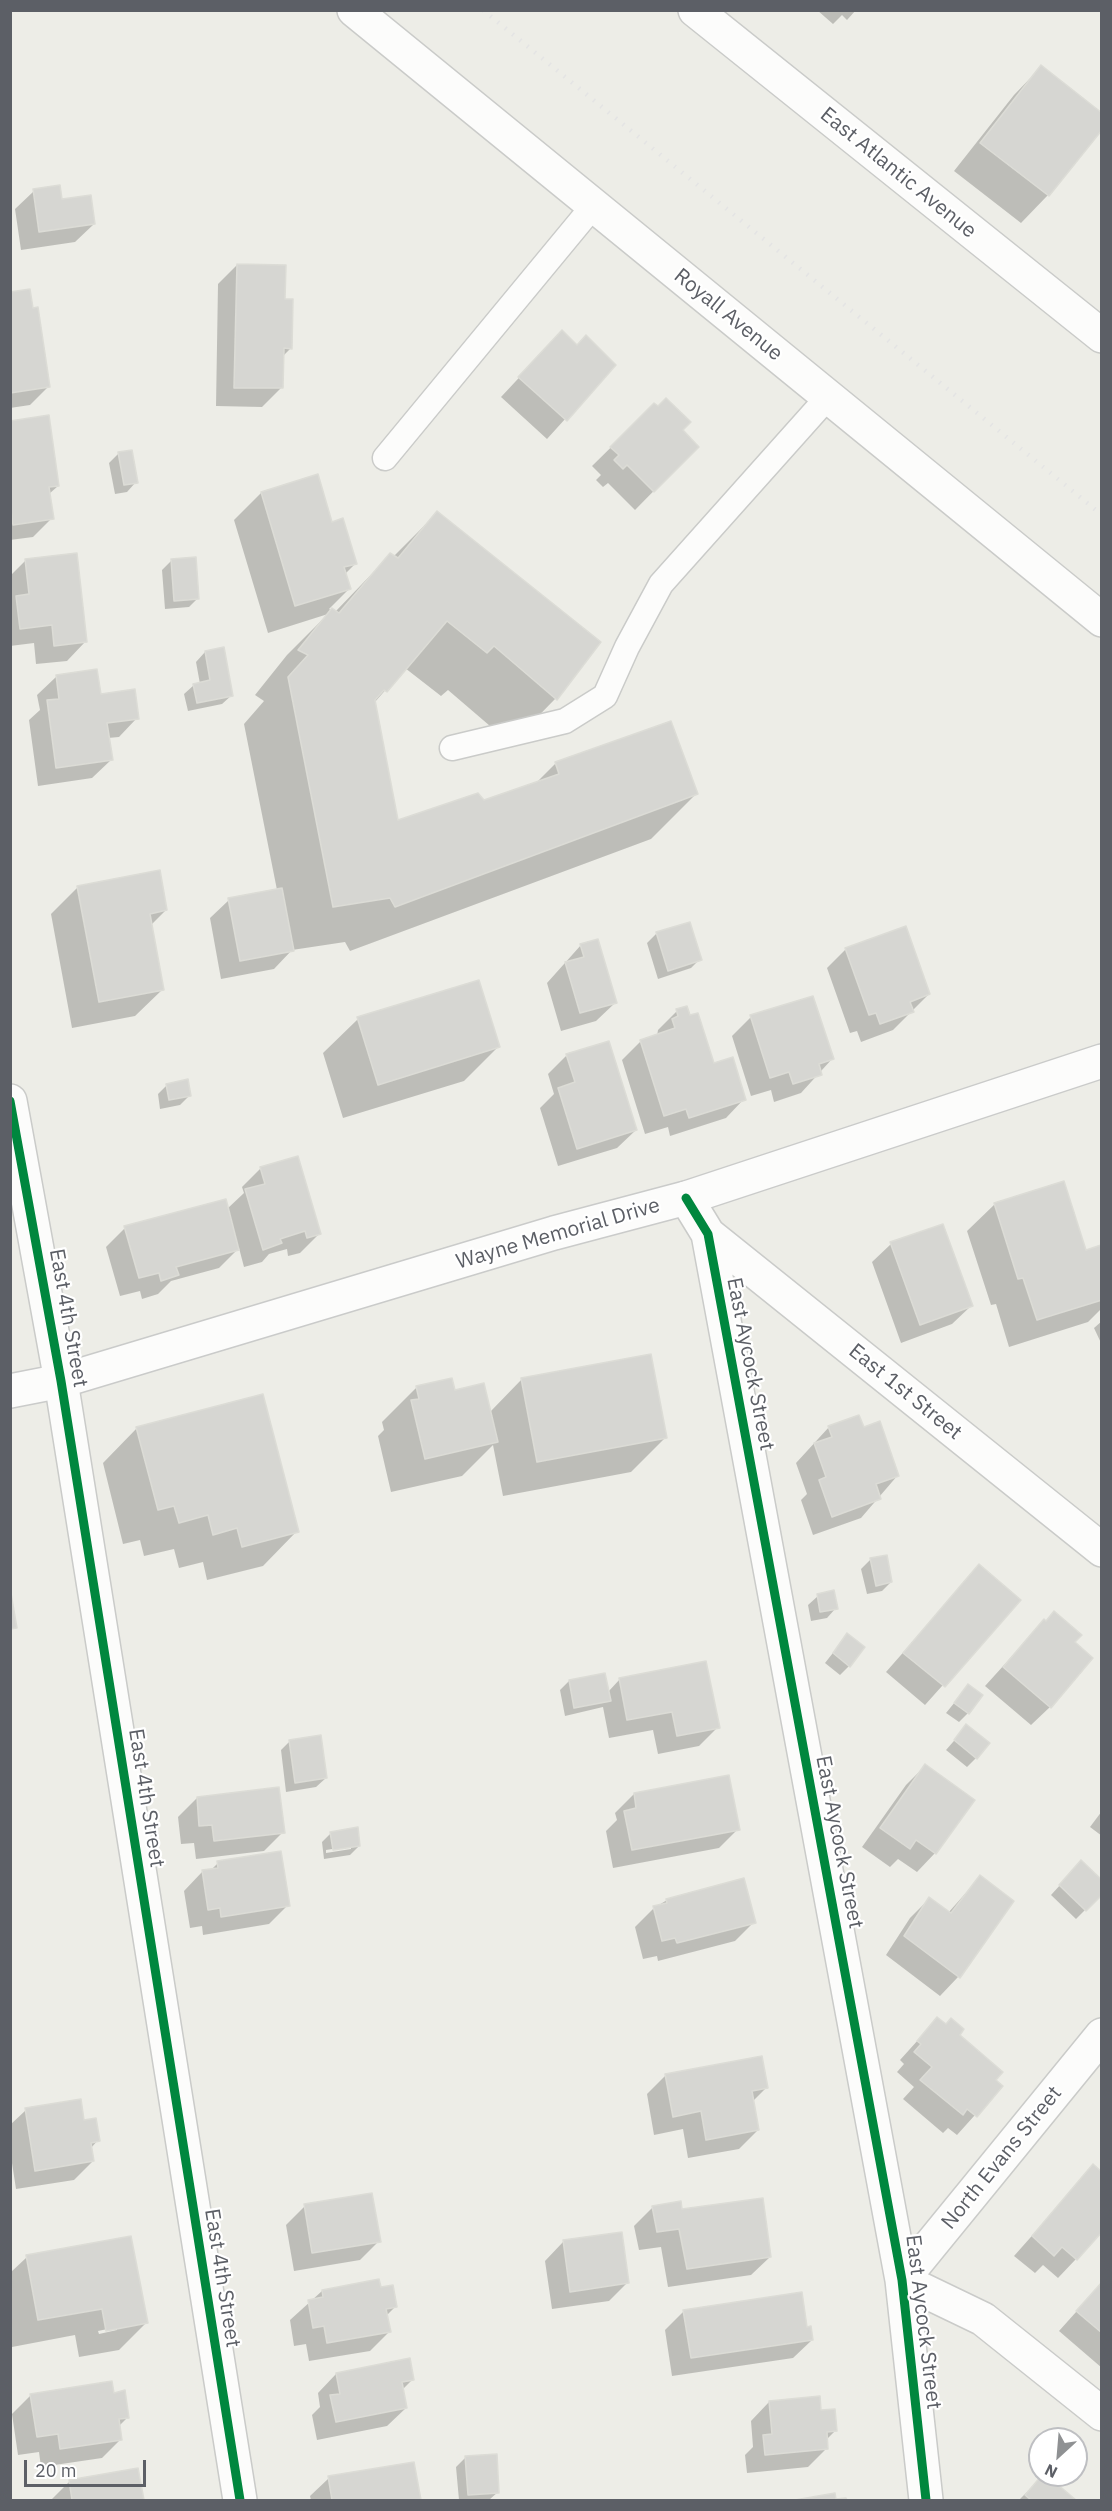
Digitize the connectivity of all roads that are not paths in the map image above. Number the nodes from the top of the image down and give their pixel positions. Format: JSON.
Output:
{"nodes":[{"id":1,"x":354,"y":10,"type":"edge"},
{"id":2,"x":695,"y":10,"type":"edge"},
{"id":3,"x":594,"y":205,"type":"junction"},
{"id":4,"x":1101,"y":336,"type":"edge"},
{"id":5,"x":828,"y":397,"type":"junction"},
{"id":6,"x":385,"y":458,"type":"dead end"},
{"id":7,"x":1101,"y":620,"type":"edge"},
{"id":8,"x":452,"y":748,"type":"dead end"},
{"id":9,"x":1101,"y":1061,"type":"edge"},
{"id":10,"x":10,"y":1101,"type":"edge"},
{"id":11,"x":686,"y":1198,"type":"junction"},
{"id":12,"x":708,"y":1234,"type":"junction"},
{"id":13,"x":61,"y":1381,"type":"junction"},
{"id":14,"x":10,"y":1391,"type":"edge"},
{"id":15,"x":1101,"y":1550,"type":"edge"},
{"id":16,"x":1101,"y":2036,"type":"edge"},
{"id":17,"x":902,"y":2280,"type":"junction"},
{"id":18,"x":1101,"y":2414,"type":"edge"},
{"id":19,"x":240,"y":2500,"type":"edge"},
{"id":20,"x":926,"y":2500,"type":"edge"}],
"edges":[{"from":1,"to":3,"type":"street","name":"Royall Avenue"},
{"from":2,"to":4,"type":"street","name":"East Atlantic Avenue"},
{"from":3,"to":5,"type":"street","name":"Royall Avenue"},
{"from":3,"to":6,"type":"lane"},
{"from":5,"to":7,"type":"street","name":"Royall Avenue"},
{"from":5,"to":8,"type":"lane"},
{"from":9,"to":11,"type":"street","name":"Wayne Memorial Drive"},
{"from":10,"to":13,"type":"street","name":"East 4th Street"},
{"from":11,"to":12,"type":"street","name":"East Aycock Street"},
{"from":11,"to":13,"type":"street","name":"Wayne Memorial Drive"},
{"from":12,"to":15,"type":"street","name":"East 1st Street"},
{"from":12,"to":17,"type":"street","name":"East Aycock Street"},
{"from":13,"to":14,"type":"street","name":"Wayne Memorial Drive"},
{"from":13,"to":19,"type":"street","name":"East 4th Street"},
{"from":16,"to":17,"type":"street","name":"North Evans Street"},
{"from":17,"to":18,"type":"street"},
{"from":17,"to":20,"type":"street","name":"East Aycock Street"}]}
